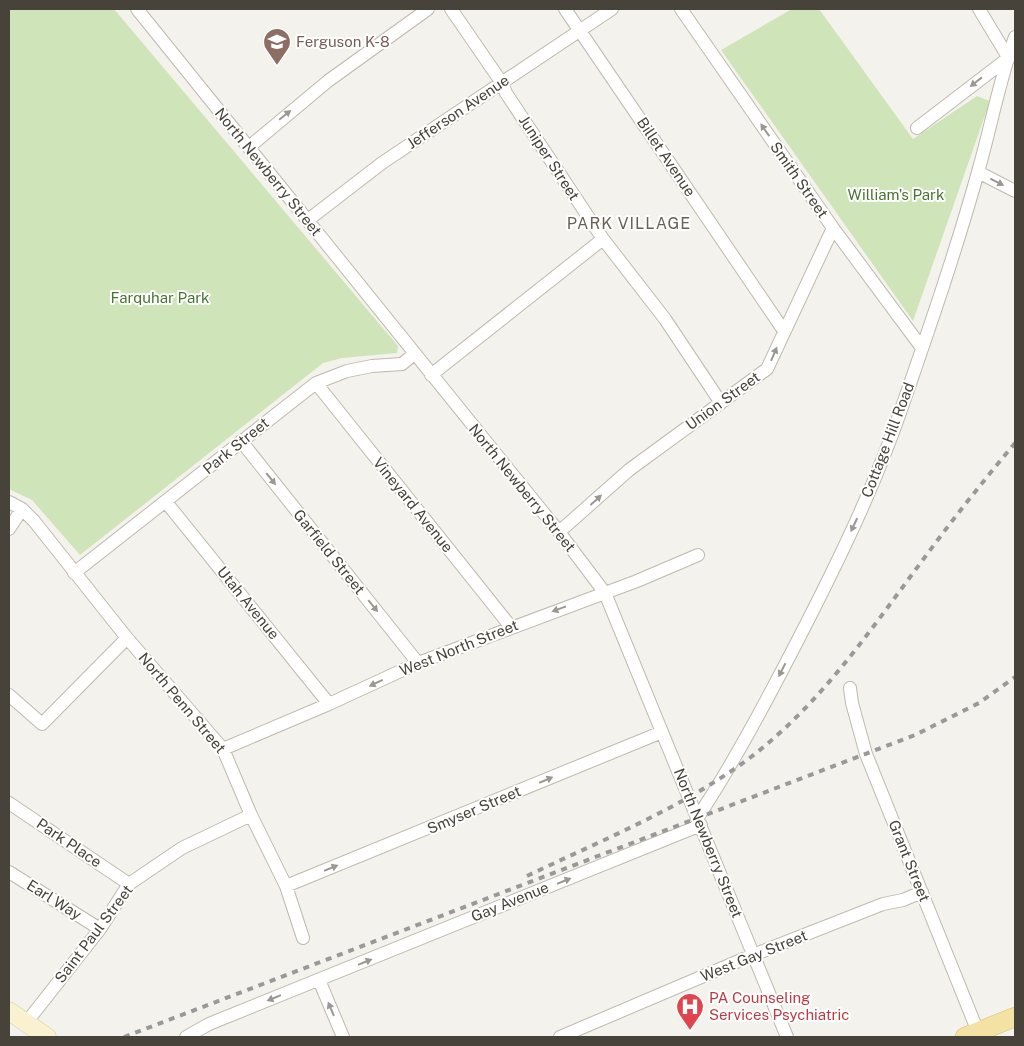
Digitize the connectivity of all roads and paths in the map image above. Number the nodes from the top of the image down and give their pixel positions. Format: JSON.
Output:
{"nodes":[{"id":1,"x":137,"y":9,"type":"edge"},
{"id":2,"x":428,"y":9,"type":"edge"},
{"id":3,"x":565,"y":9,"type":"edge"},
{"id":4,"x":612,"y":9,"type":"edge"},
{"id":5,"x":681,"y":9,"type":"edge"},
{"id":6,"x":979,"y":9,"type":"edge"},
{"id":7,"x":454,"y":10,"type":"edge"},
{"id":8,"x":580,"y":30,"type":"junction"},
{"id":9,"x":1015,"y":37,"type":"edge"},
{"id":10,"x":1012,"y":55,"type":"edge"},
{"id":11,"x":502,"y":83,"type":"junction"},
{"id":12,"x":917,"y":128,"type":"dead end"},
{"id":13,"x":249,"y":148,"type":"junction"},
{"id":14,"x":978,"y":172,"type":"junction"},
{"id":15,"x":1015,"y":191,"type":"edge"},
{"id":16,"x":308,"y":220,"type":"junction"},
{"id":17,"x":832,"y":228,"type":"junction"},
{"id":18,"x":603,"y":239,"type":"junction"},
{"id":19,"x":784,"y":331,"type":"junction"},
{"id":20,"x":922,"y":348,"type":"junction"},
{"id":21,"x":414,"y":354,"type":"junction"},
{"id":22,"x":431,"y":375,"type":"junction"},
{"id":23,"x":316,"y":383,"type":"junction"},
{"id":24,"x":721,"y":403,"type":"junction"},
{"id":25,"x":241,"y":441,"type":"junction"},
{"id":26,"x":9,"y":502,"type":"edge"},
{"id":27,"x":166,"y":502,"type":"junction"},
{"id":28,"x":22,"y":509,"type":"junction"},
{"id":29,"x":9,"y":529,"type":"edge"},
{"id":30,"x":559,"y":532,"type":"junction"},
{"id":31,"x":698,"y":555,"type":"dead end"},
{"id":32,"x":74,"y":573,"type":"junction"},
{"id":33,"x":605,"y":593,"type":"junction"},
{"id":34,"x":511,"y":627,"type":"junction"},
{"id":35,"x":127,"y":638,"type":"junction"},
{"id":36,"x":418,"y":663,"type":"junction"},
{"id":37,"x":850,"y":688,"type":"dead end"},
{"id":38,"x":9,"y":695,"type":"edge"},
{"id":39,"x":329,"y":704,"type":"junction"},
{"id":40,"x":662,"y":732,"type":"junction"},
{"id":41,"x":223,"y":749,"type":"junction"},
{"id":42,"x":9,"y":803,"type":"edge"},
{"id":43,"x":251,"y":815,"type":"junction"},
{"id":44,"x":699,"y":821,"type":"junction"},
{"id":45,"x":9,"y":872,"type":"edge"},
{"id":46,"x":129,"y":884,"type":"junction"},
{"id":47,"x":286,"y":886,"type":"junction"},
{"id":48,"x":922,"y":892,"type":"junction"},
{"id":49,"x":100,"y":929,"type":"junction"},
{"id":50,"x":303,"y":938,"type":"dead end"},
{"id":51,"x":753,"y":955,"type":"junction"},
{"id":52,"x":319,"y":980,"type":"junction"},
{"id":53,"x":9,"y":1011,"type":"edge"},
{"id":54,"x":1015,"y":1017,"type":"edge"},
{"id":55,"x":26,"y":1023,"type":"junction"},
{"id":56,"x":982,"y":1033,"type":"edge"},
{"id":57,"x":47,"y":1037,"type":"edge"},
{"id":58,"x":186,"y":1037,"type":"edge"},
{"id":59,"x":343,"y":1037,"type":"edge"},
{"id":60,"x":560,"y":1037,"type":"edge"},
{"id":61,"x":787,"y":1037,"type":"edge"}],
"edges":[{"from":1,"to":13,"type":"street","name":"North Newberry Street"},
{"from":13,"to":2,"type":"street","one_way":true},
{"from":3,"to":8,"type":"street","name":"Billet Avenue"},
{"from":4,"to":8,"type":"street","name":"Jefferson Avenue"},
{"from":17,"to":5,"type":"street","name":"Smith Street","one_way":true},
{"from":6,"to":10,"type":"street"},
{"from":7,"to":11,"type":"street","name":"Juniper Street"},
{"from":8,"to":11,"type":"street","name":"Jefferson Avenue"},
{"from":8,"to":19,"type":"street","name":"Billet Avenue"},
{"from":9,"to":10,"type":"street","name":"Cottage Hill Road"},
{"from":10,"to":12,"type":"street","one_way":true},
{"from":10,"to":14,"type":"street","name":"Cottage Hill Road"},
{"from":11,"to":16,"type":"street","name":"Jefferson Avenue"},
{"from":11,"to":18,"type":"street","name":"Juniper Street"},
{"from":13,"to":16,"type":"street","name":"North Newberry Street"},
{"from":14,"to":15,"type":"street","one_way":true},
{"from":14,"to":20,"type":"street","name":"Cottage Hill Road"},
{"from":16,"to":21,"type":"street","name":"North Newberry Street"},
{"from":17,"to":19,"type":"street","name":"Union Street"},
{"from":17,"to":20,"type":"street","name":"Smith Street"},
{"from":18,"to":22,"type":"street"},
{"from":18,"to":24,"type":"street","name":"Juniper Street"},
{"from":24,"to":19,"type":"street","name":"Union Street","one_way":true},
{"from":20,"to":44,"type":"street","name":"Cottage Hill Road","one_way":true},
{"from":21,"to":22,"type":"street","name":"North Newberry Street"},
{"from":21,"to":23,"type":"street","name":"Park Street"},
{"from":22,"to":30,"type":"street","name":"North Newberry Street"},
{"from":23,"to":25,"type":"street","name":"Park Street"},
{"from":23,"to":34,"type":"street","name":"Vineyard Avenue"},
{"from":30,"to":24,"type":"street","name":"Union Street","one_way":true},
{"from":25,"to":27,"type":"street","name":"Park Street"},
{"from":25,"to":36,"type":"street","name":"Garfield Street","one_way":true},
{"from":26,"to":28,"type":"street","name":"North Penn Street"},
{"from":27,"to":32,"type":"street","name":"Park Street"},
{"from":27,"to":39,"type":"street","name":"Utah Avenue"},
{"from":28,"to":29,"type":"street"},
{"from":28,"to":32,"type":"street","name":"North Penn Street"},
{"from":30,"to":33,"type":"street","name":"North Newberry Street"},
{"from":31,"to":33,"type":"street","name":"West North Street"},
{"from":32,"to":35,"type":"street","name":"North Penn Street"},
{"from":33,"to":34,"type":"street","name":"West North Street","one_way":true},
{"from":33,"to":40,"type":"street","name":"North Newberry Street"},
{"from":34,"to":36,"type":"street","name":"West North Street"},
{"from":35,"to":38,"type":"street"},
{"from":35,"to":41,"type":"street","name":"North Penn Street"},
{"from":36,"to":39,"type":"street","name":"West North Street","one_way":true},
{"from":37,"to":48,"type":"street","name":"Grant Street"},
{"from":39,"to":41,"type":"street","name":"West North Street"},
{"from":40,"to":44,"type":"street","name":"North Newberry Street"},
{"from":47,"to":40,"type":"street","name":"Smyser Street","one_way":true},
{"from":41,"to":43,"type":"street","name":"North Penn Street"},
{"from":42,"to":46,"type":"street","name":"Park Place"},
{"from":43,"to":46,"type":"street","name":"Saint Paul Street"},
{"from":43,"to":47,"type":"street","name":"North Penn Street"},
{"from":44,"to":51,"type":"street","name":"North Newberry Street"},
{"from":52,"to":44,"type":"street","name":"Gay Avenue","one_way":true},
{"from":45,"to":49,"type":"street","name":"Earl Way"},
{"from":46,"to":49,"type":"street","name":"Saint Paul Street"},
{"from":47,"to":50,"type":"street","name":"North Penn Street"},
{"from":48,"to":51,"type":"street","name":"West Gay Street"},
{"from":48,"to":56,"type":"street","name":"Grant Street"},
{"from":49,"to":55,"type":"street","name":"Saint Paul Street"},
{"from":51,"to":60,"type":"street","name":"West Gay Street"},
{"from":51,"to":61,"type":"street","name":"North Newberry Street"},
{"from":52,"to":58,"type":"street","name":"Gay Avenue","one_way":true},
{"from":59,"to":52,"type":"street","one_way":true},
{"from":53,"to":55,"type":"main road"},
{"from":54,"to":56,"type":"main road"},
{"from":55,"to":57,"type":"main road"}]}
